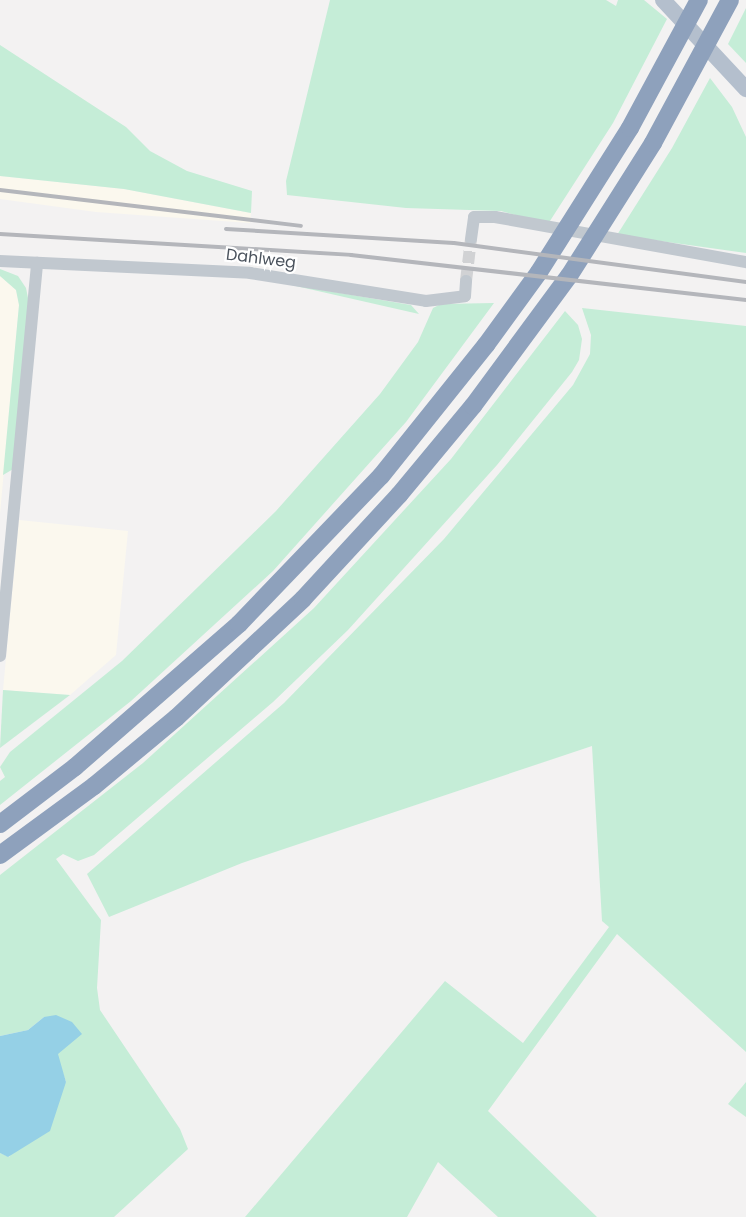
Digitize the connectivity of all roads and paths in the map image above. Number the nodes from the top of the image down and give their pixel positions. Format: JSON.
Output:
{"nodes":[{"id":1,"x":663,"y":0,"type":"edge"},
{"id":2,"x":699,"y":0,"type":"edge"},
{"id":3,"x":728,"y":4,"type":"edge"},
{"id":4,"x":746,"y":88,"type":"edge"},
{"id":5,"x":471,"y":239,"type":"tunnel mouth"},
{"id":6,"x":0,"y":261,"type":"edge"},
{"id":7,"x":746,"y":262,"type":"edge"},
{"id":8,"x":37,"y":263,"type":"junction"},
{"id":9,"x":466,"y":281,"type":"tunnel mouth"},
{"id":10,"x":0,"y":656,"type":"edge"},
{"id":11,"x":0,"y":824,"type":"edge"},
{"id":12,"x":0,"y":855,"type":"edge"}],
"edges":[{"from":1,"to":4,"type":"main road"},
{"from":2,"to":11,"type":"highway"},
{"from":3,"to":12,"type":"highway"},
{"from":5,"to":7,"type":"street"},
{"from":6,"to":8,"type":"street","name":"Dahlweg"},
{"from":8,"to":9,"type":"street","name":"Dahlweg"},
{"from":8,"to":10,"type":"street"}]}
